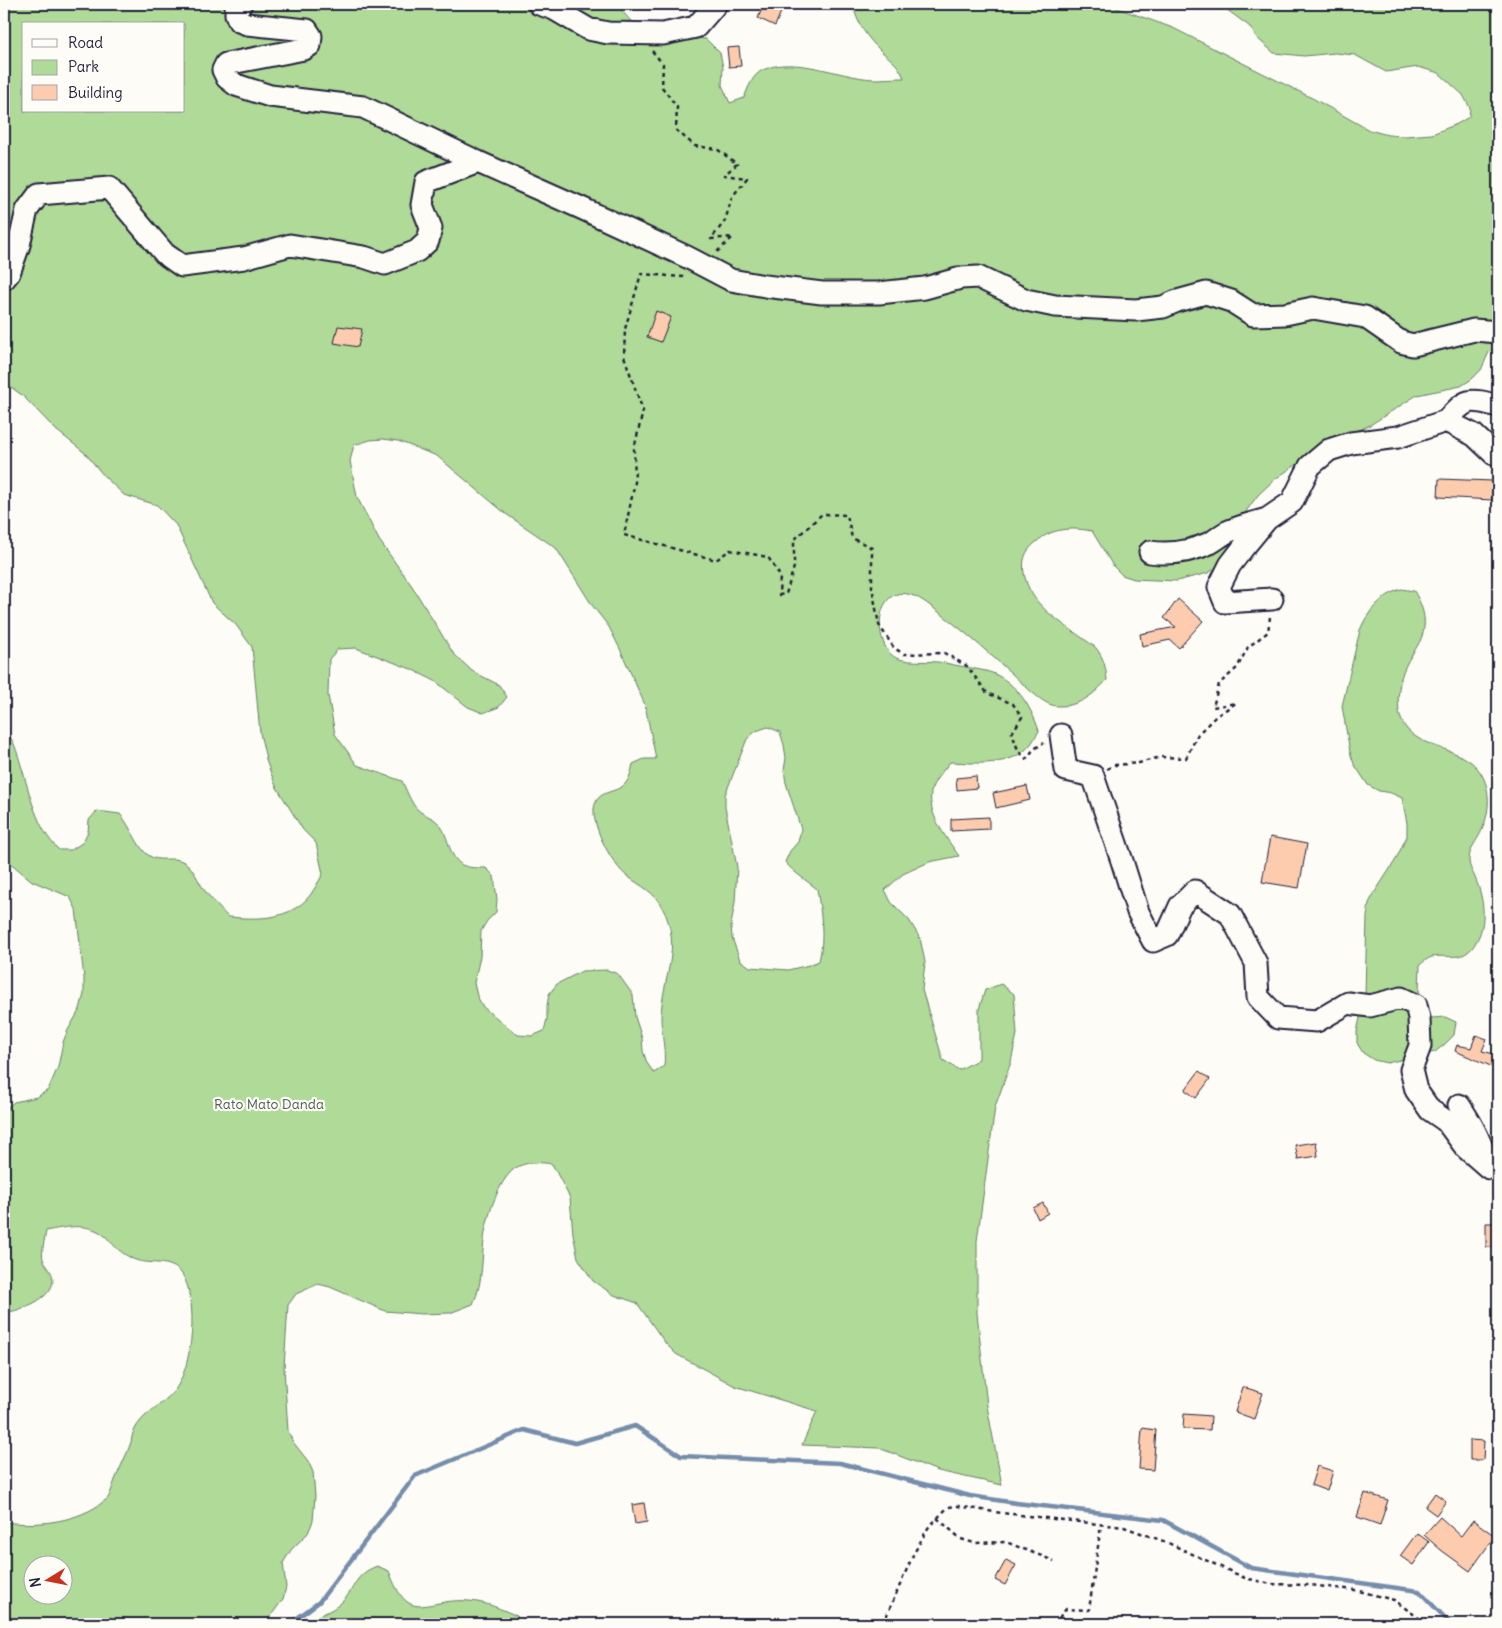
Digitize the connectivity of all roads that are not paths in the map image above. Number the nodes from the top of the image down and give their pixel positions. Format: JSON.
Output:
{"nodes":[{"id":1,"x":241,"y":4,"type":"edge"},
{"id":2,"x":538,"y":4,"type":"edge"},
{"id":3,"x":716,"y":4,"type":"edge"},
{"id":4,"x":478,"y":162,"type":"junction"},
{"id":5,"x":4,"y":279,"type":"edge"},
{"id":6,"x":1498,"y":332,"type":"edge"},
{"id":7,"x":1498,"y":406,"type":"edge"},
{"id":8,"x":1446,"y":421,"type":"junction"},
{"id":9,"x":1498,"y":454,"type":"edge"},
{"id":10,"x":1267,"y":519,"type":"junction"},
{"id":11,"x":1150,"y":552,"type":"dead end"},
{"id":12,"x":1272,"y":599,"type":"road end"},
{"id":13,"x":1061,"y":735,"type":"road end"},
{"id":14,"x":1458,"y":1105,"type":"dead end"},
{"id":15,"x":1494,"y":1168,"type":"edge"}],
"edges":[{"from":1,"to":4,"type":"street"},
{"from":2,"to":3,"type":"street"},
{"from":4,"to":5,"type":"street"},
{"from":4,"to":6,"type":"street"},
{"from":7,"to":8,"type":"street"},
{"from":8,"to":9,"type":"street"},
{"from":8,"to":10,"type":"street"},
{"from":10,"to":11,"type":"street"},
{"from":10,"to":12,"type":"street"},
{"from":13,"to":15,"type":"street"},
{"from":14,"to":15,"type":"street"}]}
